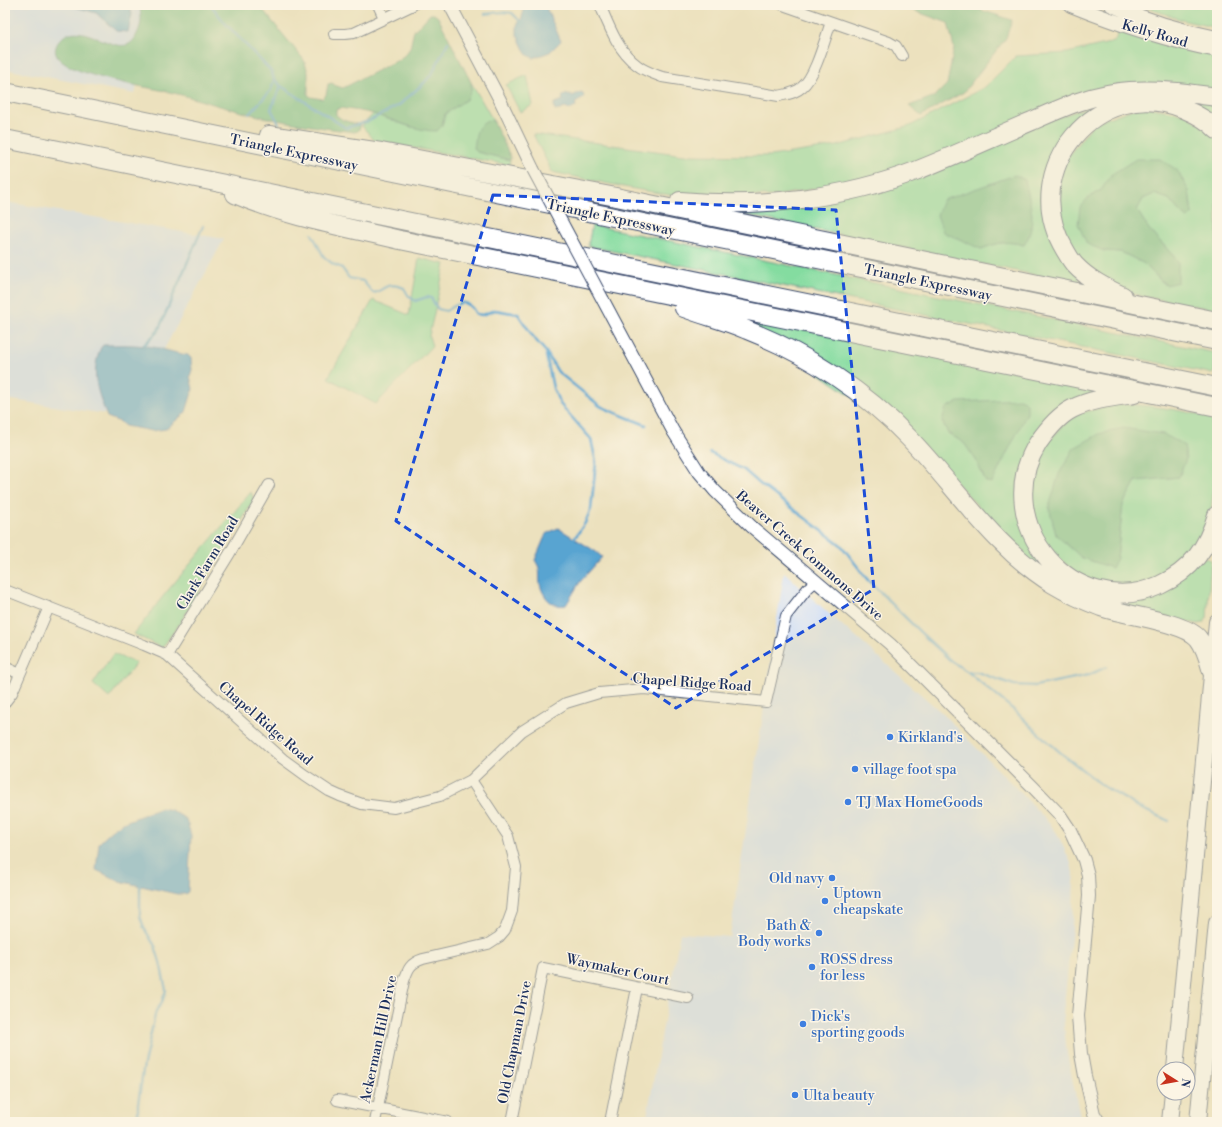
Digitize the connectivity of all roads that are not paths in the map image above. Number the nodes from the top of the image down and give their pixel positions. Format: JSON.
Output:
{"nodes":[{"id":1,"x":378,"y":5,"type":"edge"},
{"id":2,"x":413,"y":5,"type":"edge"},
{"id":3,"x":450,"y":5,"type":"edge"},
{"id":4,"x":600,"y":5,"type":"edge"},
{"id":5,"x":783,"y":5,"type":"edge"},
{"id":6,"x":1071,"y":5,"type":"edge"},
{"id":7,"x":1112,"y":5,"type":"edge"},
{"id":8,"x":384,"y":18,"type":"junction"},
{"id":9,"x":831,"y":22,"type":"junction"},
{"id":10,"x":334,"y":34,"type":"dead end"},
{"id":11,"x":1217,"y":38,"type":"edge"},
{"id":12,"x":1217,"y":50,"type":"edge"},
{"id":13,"x":902,"y":56,"type":"dead end"},
{"id":14,"x":5,"y":92,"type":"edge"},
{"id":15,"x":1217,"y":97,"type":"edge"},
{"id":16,"x":181,"y":127,"type":"junction"},
{"id":17,"x":1217,"y":130,"type":"edge"},
{"id":18,"x":5,"y":139,"type":"edge"},
{"id":19,"x":202,"y":180,"type":"junction"},
{"id":20,"x":616,"y":197,"type":"junction"},
{"id":21,"x":629,"y":287,"type":"junction"},
{"id":22,"x":1146,"y":307,"type":"junction"},
{"id":23,"x":1217,"y":321,"type":"edge"},
{"id":24,"x":1216,"y":341,"type":"edge"},
{"id":25,"x":1214,"y":387,"type":"edge"},
{"id":26,"x":1146,"y":392,"type":"junction"},
{"id":27,"x":1213,"y":406,"type":"edge"},
{"id":28,"x":269,"y":485,"type":"dead end"},
{"id":29,"x":1217,"y":515,"type":"edge"},
{"id":30,"x":816,"y":581,"type":"junction"},
{"id":31,"x":5,"y":590,"type":"edge"},
{"id":32,"x":49,"y":607,"type":"junction"},
{"id":33,"x":1217,"y":622,"type":"edge"},
{"id":34,"x":167,"y":655,"type":"junction"},
{"id":35,"x":5,"y":667,"type":"edge"},
{"id":36,"x":1212,"y":672,"type":"junction"},
{"id":37,"x":20,"y":674,"type":"junction"},
{"id":38,"x":5,"y":702,"type":"edge"},
{"id":39,"x":471,"y":780,"type":"junction"},
{"id":40,"x":1217,"y":923,"type":"edge"},
{"id":41,"x":543,"y":968,"type":"joint"},
{"id":42,"x":637,"y":988,"type":"junction"},
{"id":43,"x":688,"y":998,"type":"dead end"},
{"id":44,"x":1176,"y":1061,"type":"edge"},
{"id":45,"x":337,"y":1100,"type":"dead end"},
{"id":46,"x":1172,"y":1101,"type":"edge"},
{"id":47,"x":378,"y":1108,"type":"junction"},
{"id":48,"x":1095,"y":1119,"type":"edge"},
{"id":49,"x":375,"y":1122,"type":"edge"},
{"id":50,"x":448,"y":1122,"type":"edge"},
{"id":51,"x":512,"y":1122,"type":"edge"},
{"id":52,"x":612,"y":1122,"type":"edge"},
{"id":53,"x":1170,"y":1122,"type":"edge"},
{"id":54,"x":1198,"y":1122,"type":"edge"}],
"edges":[{"from":1,"to":8,"type":"street"},
{"from":2,"to":8,"type":"street"},
{"from":3,"to":30,"type":"street","name":"Beaver Creek Commons Drive","bridge":true},
{"from":4,"to":9,"type":"street"},
{"from":5,"to":9,"type":"street"},
{"from":6,"to":12,"type":"main road","name":"Kelly Road"},
{"from":7,"to":11,"type":"main road","name":"Kelly Road"},
{"from":8,"to":10,"type":"street"},
{"from":9,"to":13,"type":"street"},
{"from":14,"to":16,"type":"highway","name":"Triangle Expressway"},
{"from":15,"to":20,"type":"highway"},
{"from":16,"to":20,"type":"highway"},
{"from":16,"to":24,"type":"highway","name":"Triangle Expressway"},
{"from":17,"to":22,"type":"highway"},
{"from":18,"to":19,"type":"highway"},
{"from":19,"to":21,"type":"highway"},
{"from":19,"to":25,"type":"highway"},
{"from":20,"to":22,"type":"highway"},
{"from":21,"to":26,"type":"highway"},
{"from":21,"to":36,"type":"highway"},
{"from":22,"to":23,"type":"highway"},
{"from":26,"to":27,"type":"highway"},
{"from":26,"to":29,"type":"highway"},
{"from":28,"to":34,"type":"street","name":"Clark Farm Road"},
{"from":30,"to":39,"type":"street","name":"Chapel Ridge Road"},
{"from":30,"to":48,"type":"street","name":"Beaver Creek Commons Drive"},
{"from":31,"to":32,"type":"street","name":"Chapel Ridge Road"},
{"from":32,"to":34,"type":"street","name":"Chapel Ridge Road"},
{"from":32,"to":37,"type":"street"},
{"from":33,"to":36,"type":"highway"},
{"from":34,"to":39,"type":"street","name":"Chapel Ridge Road"},
{"from":35,"to":37,"type":"street"},
{"from":36,"to":44,"type":"highway"},
{"from":37,"to":38,"type":"street"},
{"from":39,"to":47,"type":"street","name":"Ackerman Hill Drive"},
{"from":40,"to":54,"type":"highway"},
{"from":41,"to":42,"type":"street","name":"Waymaker Court"},
{"from":41,"to":51,"type":"street","name":"Old Chapman Drive"},
{"from":42,"to":43,"type":"street","name":"Waymaker Court"},
{"from":42,"to":52,"type":"street"},
{"from":45,"to":47,"type":"street"},
{"from":46,"to":53,"type":"highway"},
{"from":47,"to":49,"type":"street","name":"Ackerman Hill Drive"},
{"from":47,"to":50,"type":"street"}]}
